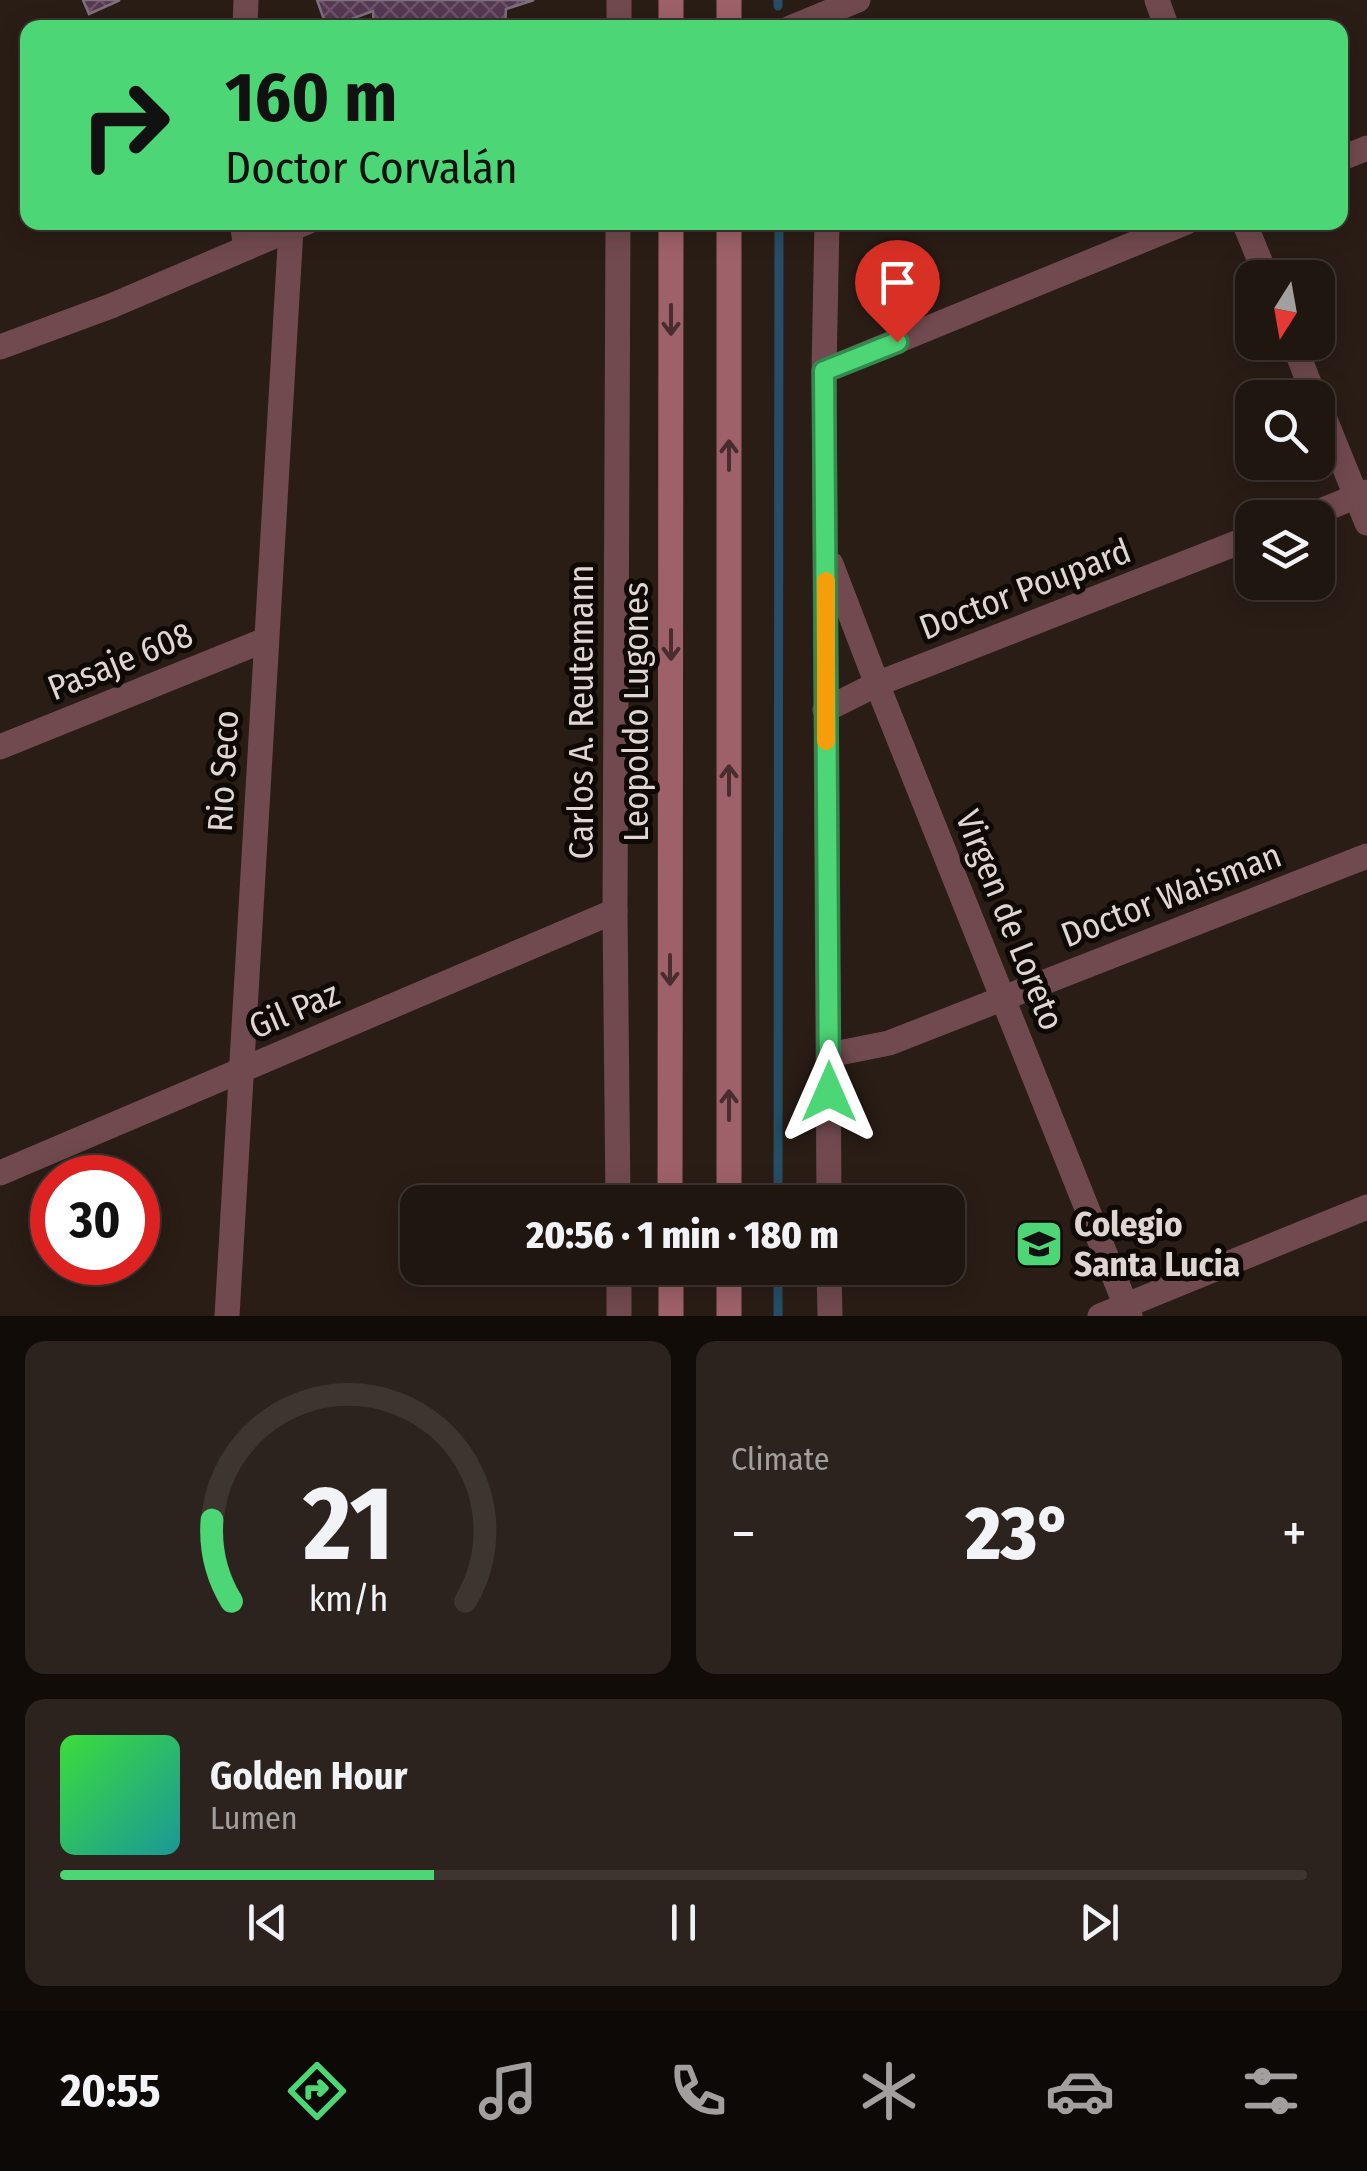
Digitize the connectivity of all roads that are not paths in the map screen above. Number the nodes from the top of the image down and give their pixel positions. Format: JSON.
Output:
{"nodes":[{"id":1,"x":858,"y":0,"type":"edge"},
{"id":2,"x":830,"y":13,"type":"edge"},
{"id":3,"x":277,"y":230,"type":"edge"},
{"id":4,"x":299,"y":230,"type":"edge"},
{"id":5,"x":618,"y":230,"type":"edge"},
{"id":6,"x":671,"y":230,"type":"edge"},
{"id":7,"x":729,"y":230,"type":"edge"},
{"id":8,"x":827,"y":230,"type":"edge"},
{"id":9,"x":1167,"y":230,"type":"edge"},
{"id":10,"x":1247,"y":230,"type":"edge"},
{"id":11,"x":244,"y":236,"type":"edge"},
{"id":12,"x":1259,"y":260,"type":"edge"},
{"id":13,"x":0,"y":347,"type":"edge"},
{"id":14,"x":824,"y":371,"type":"junction"},
{"id":15,"x":1335,"y":440,"type":"edge"},
{"id":16,"x":1361,"y":494,"type":"edge"},
{"id":17,"x":1335,"y":505,"type":"edge"},
{"id":18,"x":1367,"y":522,"type":"edge"},
{"id":19,"x":1235,"y":544,"type":"edge"},
{"id":20,"x":826,"y":550,"type":"junction"},
{"id":21,"x":265,"y":640,"type":"junction"},
{"id":22,"x":876,"y":684,"type":"junction"},
{"id":23,"x":826,"y":710,"type":"junction"},
{"id":24,"x":0,"y":747,"type":"edge"},
{"id":25,"x":1367,"y":856,"type":"edge"},
{"id":26,"x":615,"y":911,"type":"junction"},
{"id":27,"x":1004,"y":998,"type":"junction"},
{"id":28,"x":829,"y":1054,"type":"junction"},
{"id":29,"x":242,"y":1070,"type":"junction"},
{"id":30,"x":0,"y":1173,"type":"edge"},
{"id":31,"x":618,"y":1185,"type":"edge"},
{"id":32,"x":670,"y":1185,"type":"edge"},
{"id":33,"x":729,"y":1185,"type":"edge"},
{"id":34,"x":830,"y":1185,"type":"edge"},
{"id":35,"x":1367,"y":1208,"type":"edge"},
{"id":36,"x":619,"y":1285,"type":"edge"},
{"id":37,"x":670,"y":1285,"type":"edge"},
{"id":38,"x":729,"y":1285,"type":"edge"},
{"id":39,"x":830,"y":1285,"type":"edge"},
{"id":40,"x":1128,"y":1311,"type":"edge"},
{"id":41,"x":227,"y":1316,"type":"edge"},
{"id":42,"x":619,"y":1316,"type":"edge"},
{"id":43,"x":670,"y":1316,"type":"edge"},
{"id":44,"x":729,"y":1316,"type":"edge"},
{"id":45,"x":830,"y":1316,"type":"edge"},
{"id":46,"x":1100,"y":1316,"type":"edge"}],
"edges":[{"from":1,"to":2,"type":"street"},
{"from":3,"to":11,"type":"street"},
{"from":4,"to":21,"type":"street","name":"Rio Seco"},
{"from":5,"to":26,"type":"street","name":"Carlos A. Reutemann"},
{"from":6,"to":32,"type":"main road","name":"Leopoldo Lugones","one_way":true},
{"from":33,"to":7,"type":"main road","one_way":true},
{"from":8,"to":14,"type":"street"},
{"from":9,"to":14,"type":"street"},
{"from":10,"to":12,"type":"street"},
{"from":11,"to":13,"type":"street"},
{"from":14,"to":20,"type":"street"},
{"from":15,"to":16,"type":"street"},
{"from":16,"to":17,"type":"street"},
{"from":16,"to":18,"type":"street"},
{"from":19,"to":22,"type":"street","name":"Doctor Poupard"},
{"from":20,"to":22,"type":"street","name":"Virgen de Loreto"},
{"from":20,"to":23,"type":"street"},
{"from":21,"to":24,"type":"street","name":"Pasaje 608"},
{"from":21,"to":29,"type":"street","name":"Rio Seco"},
{"from":22,"to":23,"type":"street","name":"Doctor Poupard"},
{"from":22,"to":27,"type":"street","name":"Virgen de Loreto"},
{"from":23,"to":28,"type":"street"},
{"from":25,"to":27,"type":"street","name":"Doctor Waisman"},
{"from":26,"to":29,"type":"street","name":"Gil Paz"},
{"from":26,"to":31,"type":"street","name":"Carlos A. Reutemann"},
{"from":27,"to":28,"type":"street","name":"Doctor Waisman"},
{"from":27,"to":40,"type":"street","name":"Virgen de Loreto"},
{"from":28,"to":34,"type":"street"},
{"from":29,"to":30,"type":"street","name":"Gil Paz"},
{"from":29,"to":41,"type":"street","name":"Rio Seco"},
{"from":35,"to":40,"type":"street"},
{"from":36,"to":42,"type":"street"},
{"from":37,"to":43,"type":"main road"},
{"from":38,"to":44,"type":"main road"},
{"from":39,"to":45,"type":"street"},
{"from":40,"to":46,"type":"street"}]}
